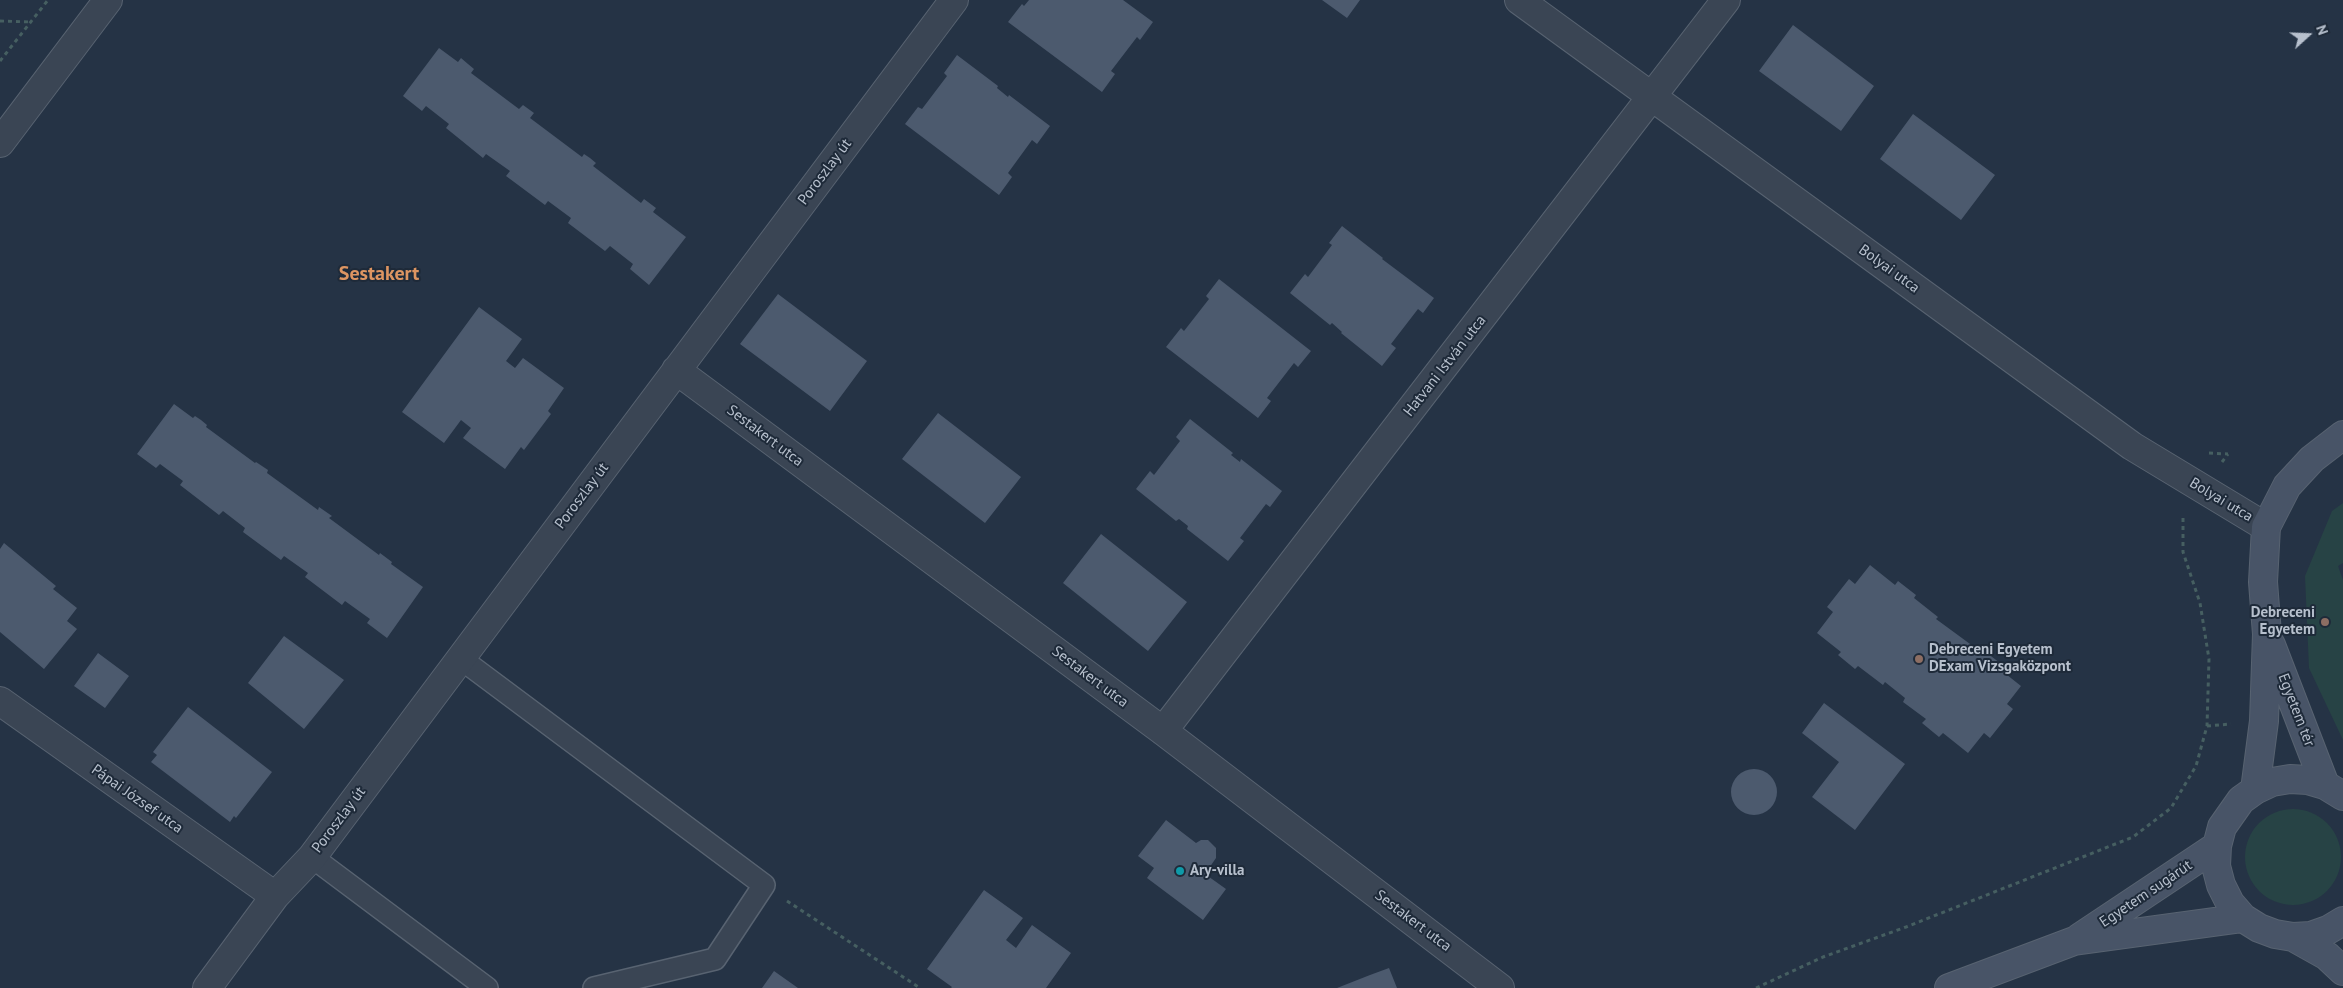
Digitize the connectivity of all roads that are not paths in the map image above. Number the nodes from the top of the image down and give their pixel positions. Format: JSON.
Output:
{"nodes":[{"id":1,"x":108,"y":0,"type":"edge"},
{"id":2,"x":954,"y":0,"type":"edge"},
{"id":3,"x":1519,"y":0,"type":"edge"},
{"id":4,"x":1726,"y":0,"type":"edge"},
{"id":5,"x":1653,"y":97,"type":"junction"},
{"id":6,"x":0,"y":143,"type":"edge"},
{"id":7,"x":676,"y":370,"type":"junction"},
{"id":8,"x":2343,"y":435,"type":"edge"},
{"id":9,"x":2266,"y":527,"type":"junction"},
{"id":10,"x":2267,"y":634,"type":"junction"},
{"id":11,"x":460,"y":658,"type":"junction"},
{"id":12,"x":0,"y":701,"type":"edge"},
{"id":13,"x":1163,"y":730,"type":"junction"},
{"id":14,"x":2255,"y":790,"type":"junction"},
{"id":15,"x":2334,"y":791,"type":"edge"},
{"id":16,"x":2217,"y":846,"type":"junction"},
{"id":17,"x":312,"y":857,"type":"junction"},
{"id":18,"x":275,"y":896,"type":"junction"},
{"id":19,"x":2243,"y":918,"type":"junction"},
{"id":20,"x":2343,"y":921,"type":"edge"},
{"id":21,"x":2293,"y":937,"type":"junction"},
{"id":22,"x":2074,"y":941,"type":"junction"},
{"id":23,"x":2343,"y":971,"type":"edge"},
{"id":24,"x":207,"y":988,"type":"edge"},
{"id":25,"x":487,"y":988,"type":"edge"},
{"id":26,"x":594,"y":988,"type":"edge"},
{"id":27,"x":1500,"y":988,"type":"edge"},
{"id":28,"x":1949,"y":988,"type":"edge"}],
"edges":[{"from":1,"to":6,"type":"street"},
{"from":2,"to":7,"type":"street","name":"Poroszlay út"},
{"from":3,"to":5,"type":"street","name":"Bolyai utca"},
{"from":4,"to":5,"type":"street","name":"Hatvani István utca"},
{"from":5,"to":9,"type":"street","name":"Bolyai utca"},
{"from":5,"to":13,"type":"street","name":"Hatvani István utca"},
{"from":7,"to":11,"type":"street","name":"Poroszlay út"},
{"from":7,"to":13,"type":"street","name":"Sestakert utca"},
{"from":8,"to":9,"type":"street"},
{"from":9,"to":10,"type":"street","name":"Egyetem tér"},
{"from":10,"to":14,"type":"street","name":"Egyetem tér"},
{"from":10,"to":15,"type":"street","name":"Egyetem tér"},
{"from":11,"to":17,"type":"street","name":"Poroszlay út"},
{"from":11,"to":26,"type":"lane"},
{"from":12,"to":18,"type":"street","name":"Pápai József utca"},
{"from":13,"to":27,"type":"street","name":"Sestakert utca"},
{"from":14,"to":15,"type":"street"},
{"from":14,"to":16,"type":"street"},
{"from":16,"to":19,"type":"street"},
{"from":16,"to":22,"type":"street","name":"Egyetem sugárút"},
{"from":17,"to":18,"type":"street","name":"Poroszlay út"},
{"from":17,"to":25,"type":"lane"},
{"from":18,"to":24,"type":"street","name":"Poroszlay út"},
{"from":19,"to":21,"type":"street"},
{"from":19,"to":22,"type":"street","name":"Egyetem sugárút"},
{"from":20,"to":21,"type":"street"},
{"from":21,"to":23,"type":"street"},
{"from":22,"to":28,"type":"street","name":"Egyetem sugárút"}]}
